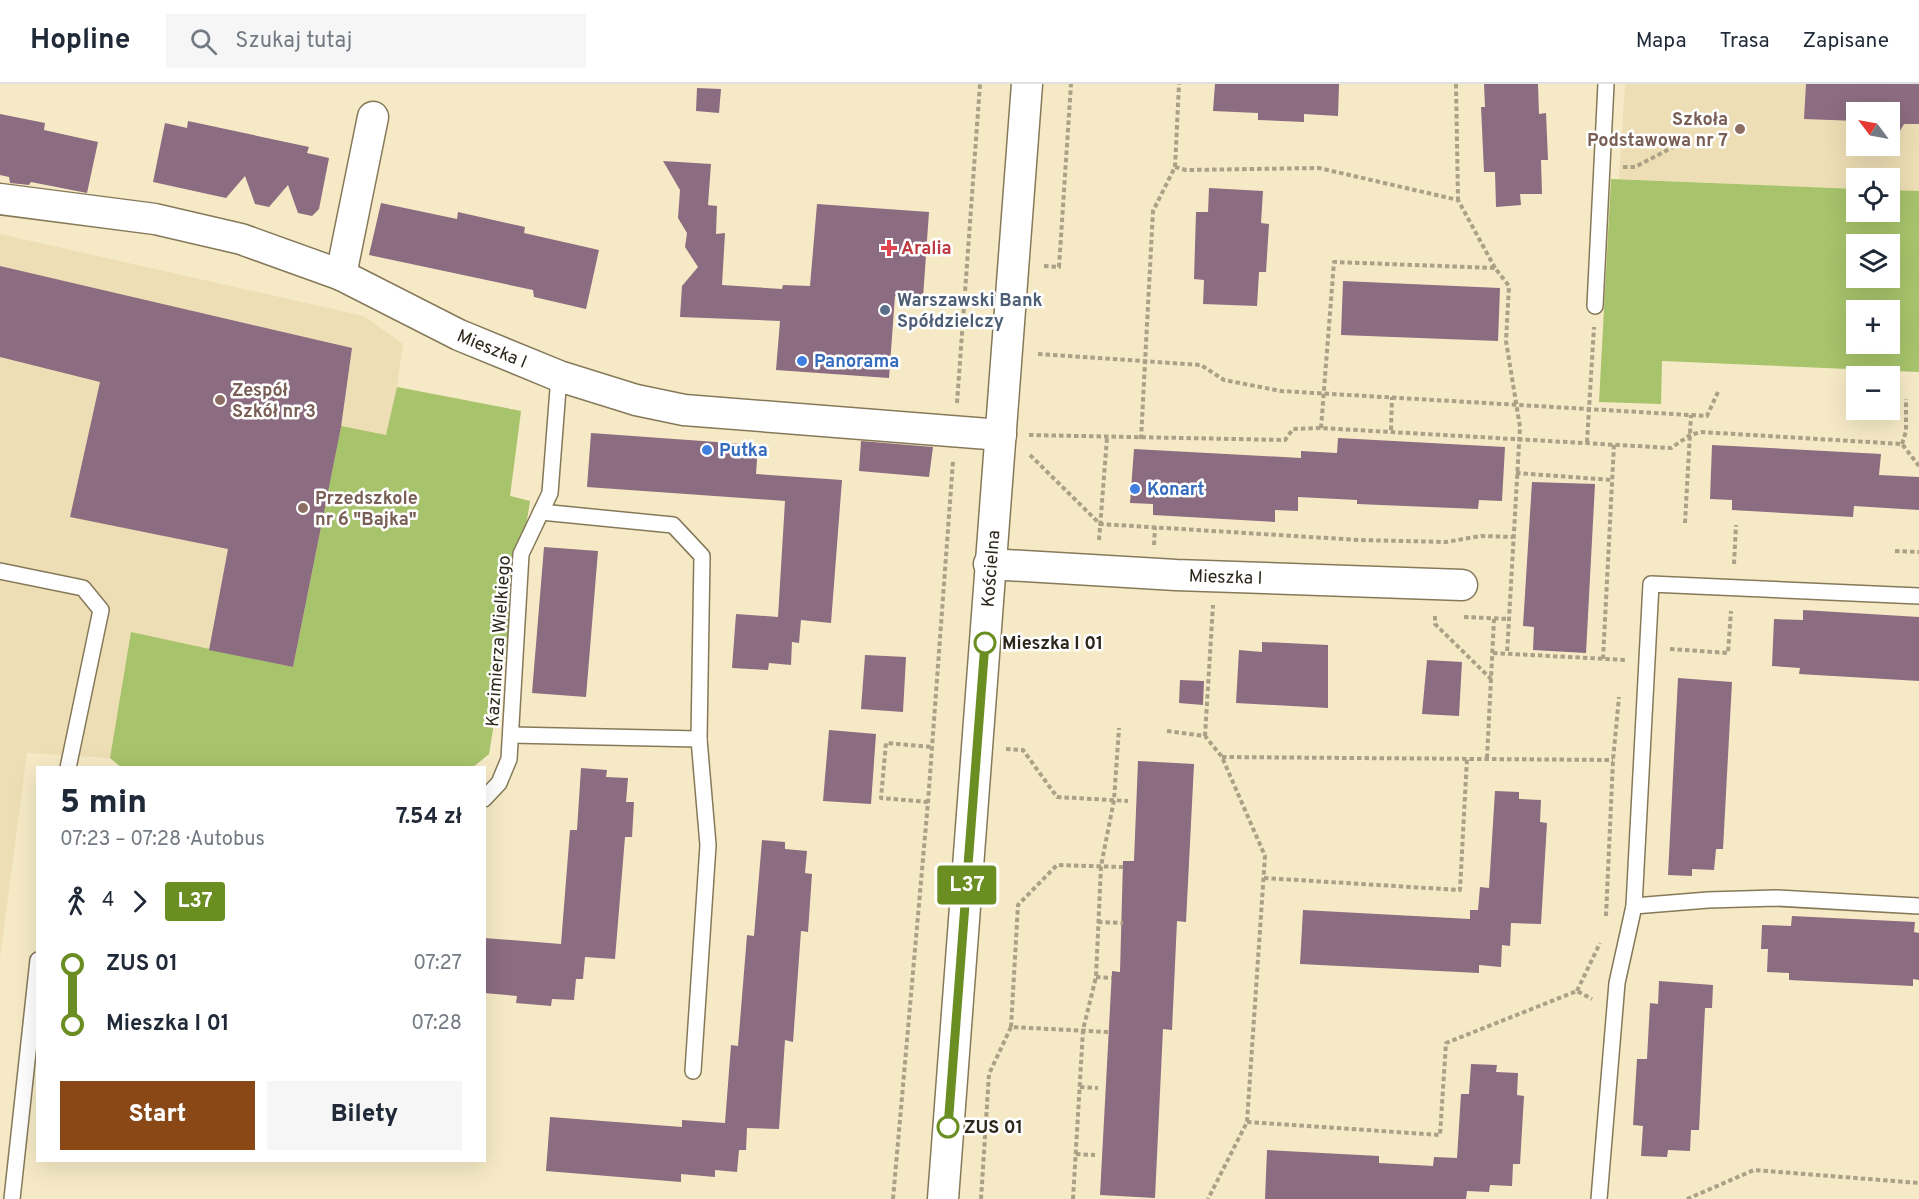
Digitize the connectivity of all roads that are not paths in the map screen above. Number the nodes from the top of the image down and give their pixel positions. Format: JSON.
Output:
{"nodes":[{"id":1,"x":1027,"y":84,"type":"edge"},
{"id":2,"x":1606,"y":84,"type":"edge"},
{"id":3,"x":373,"y":117,"type":"dead end"},
{"id":4,"x":0,"y":199,"type":"edge"},
{"id":5,"x":341,"y":275,"type":"junction"},
{"id":6,"x":1595,"y":306,"type":"road end"},
{"id":7,"x":559,"y":376,"type":"junction"},
{"id":8,"x":1001,"y":435,"type":"junction"},
{"id":9,"x":541,"y":512,"type":"junction"},
{"id":10,"x":990,"y":564,"type":"junction"},
{"id":11,"x":0,"y":571,"type":"edge"},
{"id":12,"x":1462,"y":585,"type":"dead end"},
{"id":13,"x":1919,"y":596,"type":"edge"},
{"id":14,"x":511,"y":735,"type":"junction"},
{"id":15,"x":699,"y":739,"type":"junction"},
{"id":16,"x":68,"y":766,"type":"edge"},
{"id":17,"x":486,"y":797,"type":"edge"},
{"id":18,"x":1634,"y":906,"type":"junction"},
{"id":19,"x":1919,"y":906,"type":"edge"},
{"id":20,"x":36,"y":978,"type":"edge"},
{"id":21,"x":693,"y":1071,"type":"dead end"},
{"id":22,"x":12,"y":1199,"type":"edge"},
{"id":23,"x":943,"y":1199,"type":"edge"},
{"id":24,"x":1599,"y":1199,"type":"edge"}],
"edges":[{"from":1,"to":8,"type":"street","name":"Kościelna"},
{"from":2,"to":6,"type":"lane"},
{"from":3,"to":5,"type":"street"},
{"from":4,"to":5,"type":"street","name":"Mieszka I"},
{"from":5,"to":7,"type":"street","name":"Mieszka I"},
{"from":7,"to":8,"type":"street","name":"Mieszka I"},
{"from":7,"to":9,"type":"lane","name":"Kazimierza Wielkiego"},
{"from":8,"to":10,"type":"street","name":"Kościelna"},
{"from":9,"to":14,"type":"lane","name":"Kazimierza Wielkiego"},
{"from":9,"to":15,"type":"lane"},
{"from":10,"to":12,"type":"street","name":"Mieszka I"},
{"from":10,"to":23,"type":"street","name":"Kościelna"},
{"from":11,"to":16,"type":"lane"},
{"from":13,"to":18,"type":"lane"},
{"from":14,"to":15,"type":"lane"},
{"from":14,"to":17,"type":"lane","name":"Kazimierza Wielkiego"},
{"from":15,"to":21,"type":"lane"},
{"from":18,"to":19,"type":"lane"},
{"from":18,"to":24,"type":"lane"},
{"from":20,"to":22,"type":"lane"}]}
